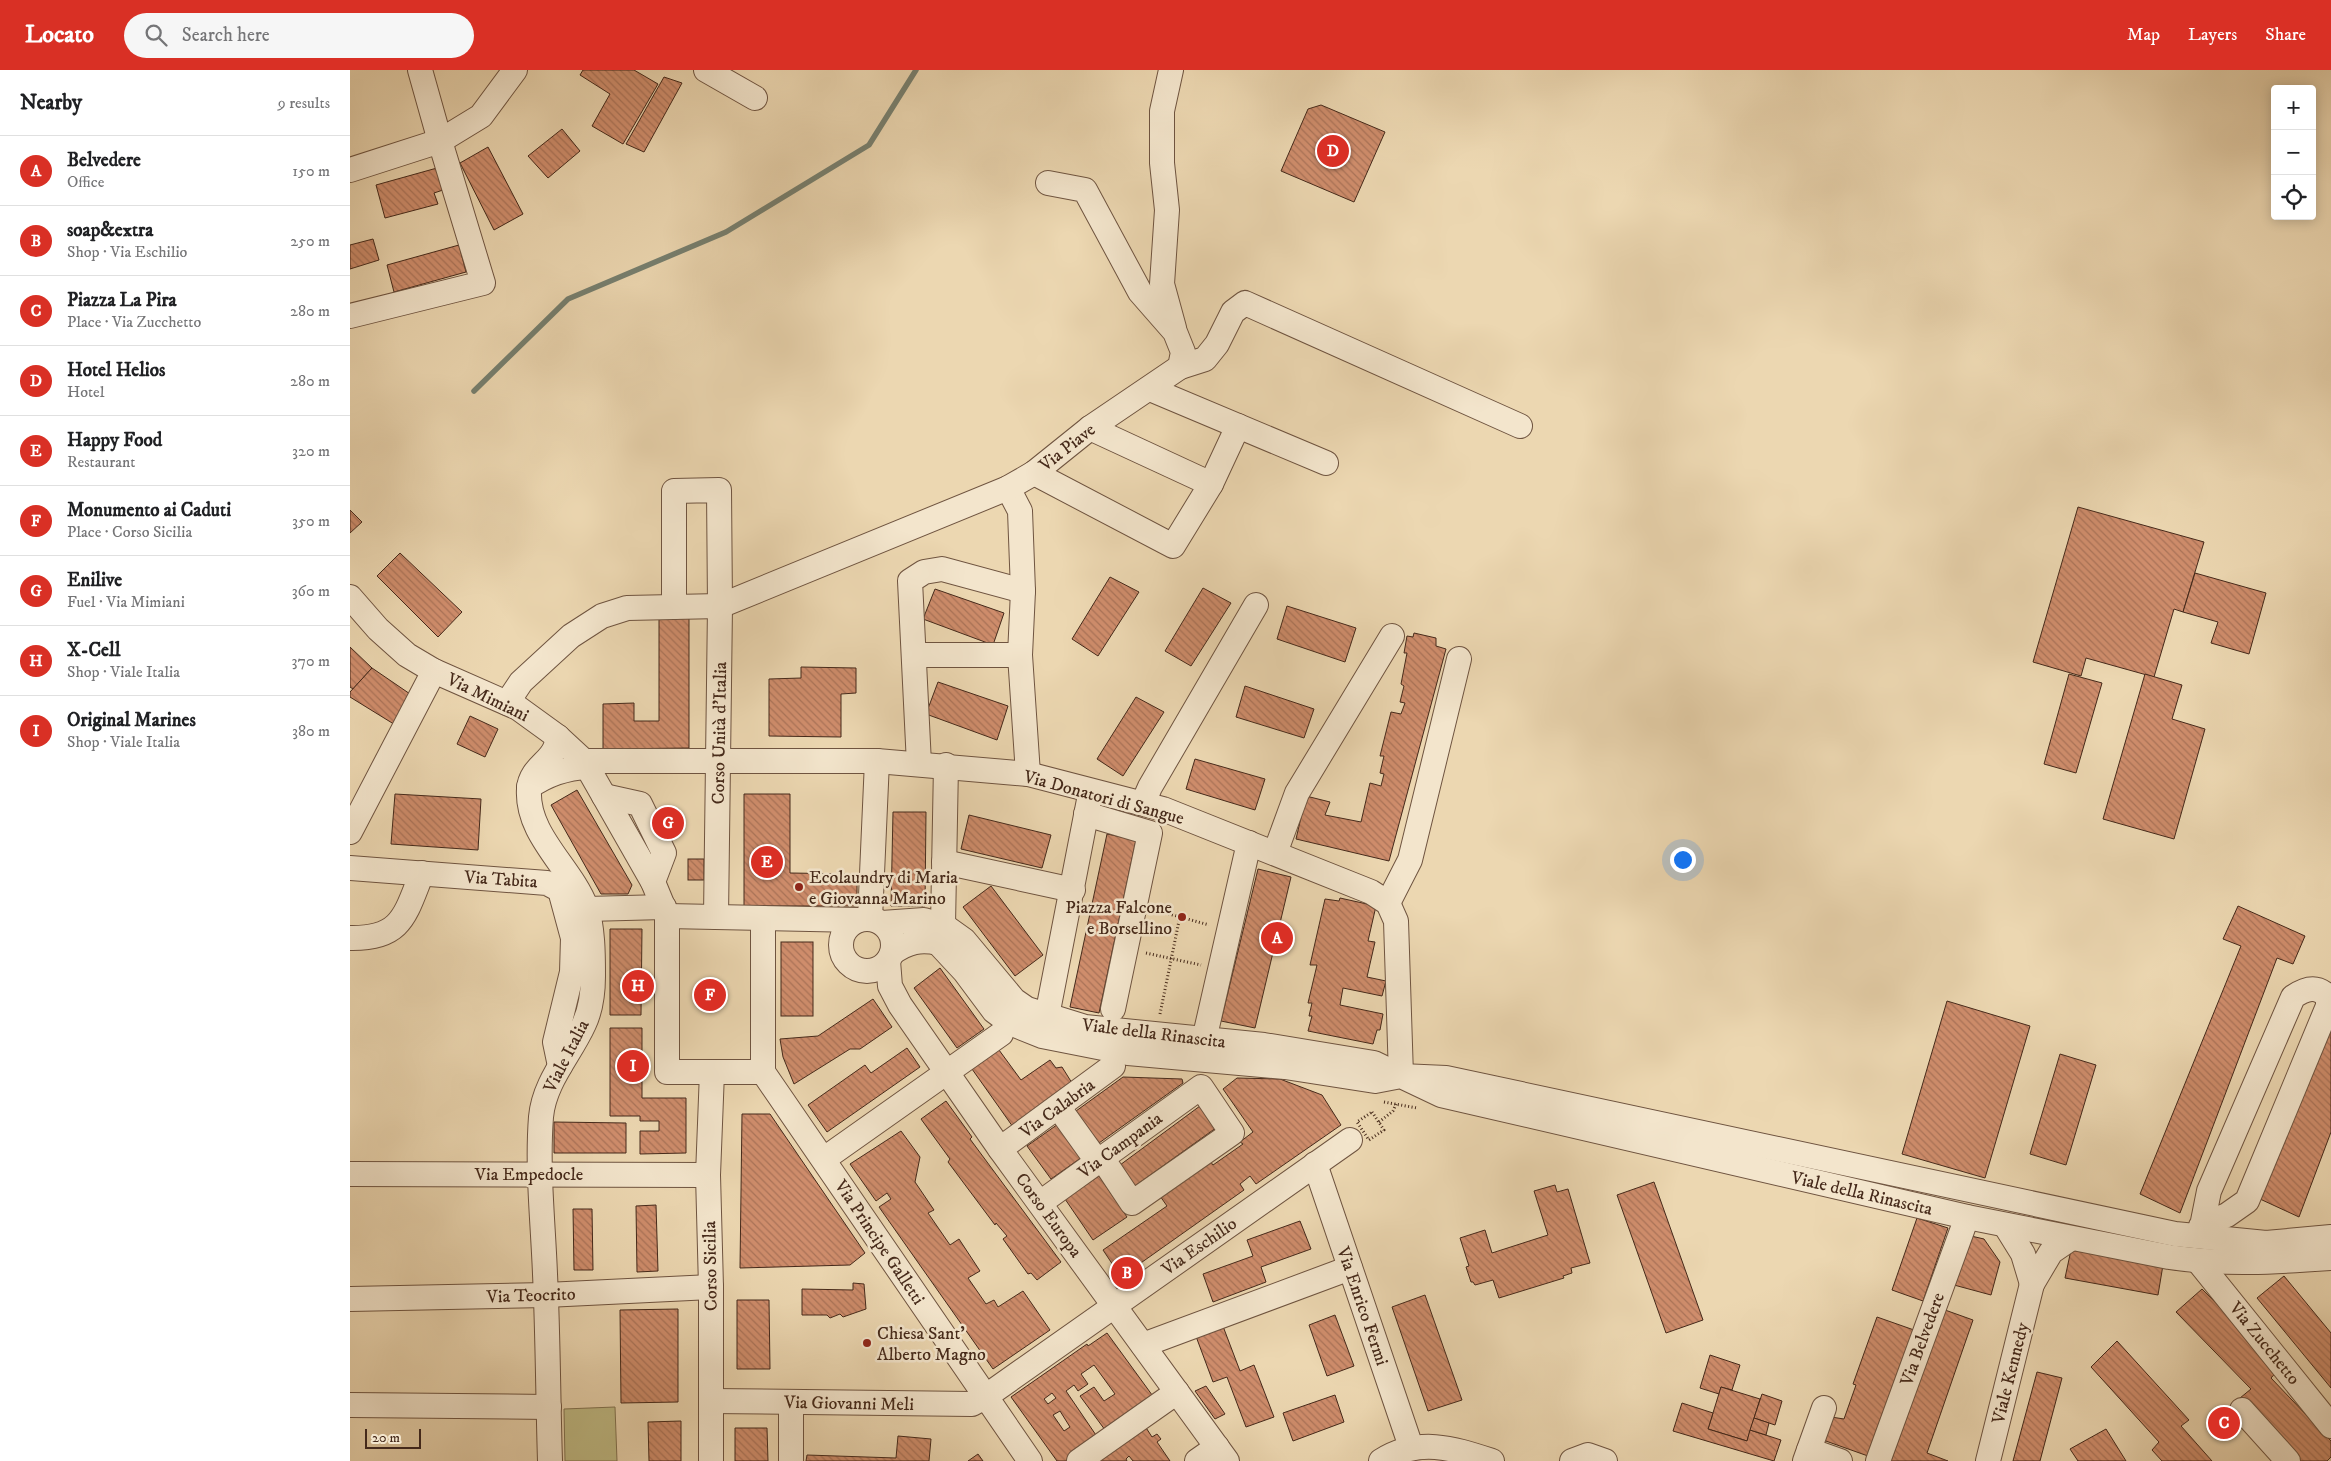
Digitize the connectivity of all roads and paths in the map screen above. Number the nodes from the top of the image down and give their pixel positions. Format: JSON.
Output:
{"nodes":[{"id":1,"x":420,"y":70,"type":"edge"},
{"id":2,"x":515,"y":70,"type":"edge"},
{"id":3,"x":706,"y":70,"type":"edge"},
{"id":4,"x":1171,"y":70,"type":"edge"},
{"id":5,"x":755,"y":98,"type":"dead end"},
{"id":6,"x":440,"y":141,"type":"junction"},
{"id":7,"x":352,"y":162,"type":"edge"},
{"id":8,"x":1048,"y":183,"type":"dead end"},
{"id":9,"x":350,"y":316,"type":"edge"},
{"id":10,"x":1175,"y":332,"type":"junction"},
{"id":11,"x":1180,"y":367,"type":"junction"},
{"id":12,"x":1150,"y":389,"type":"junction"},
{"id":13,"x":1238,"y":426,"type":"junction"},
{"id":14,"x":1520,"y":426,"type":"dead end"},
{"id":15,"x":1090,"y":428,"type":"junction"},
{"id":16,"x":1326,"y":463,"type":"dead end"},
{"id":17,"x":1034,"y":473,"type":"junction"},
{"id":18,"x":1211,"y":484,"type":"junction"},
{"id":19,"x":1008,"y":488,"type":"junction"},
{"id":20,"x":1023,"y":591,"type":"junction"},
{"id":21,"x":350,"y":597,"type":"edge"},
{"id":22,"x":1256,"y":604,"type":"dead end"},
{"id":23,"x":720,"y":606,"type":"junction"},
{"id":24,"x":674,"y":607,"type":"junction"},
{"id":25,"x":1392,"y":636,"type":"dead end"},
{"id":26,"x":914,"y":655,"type":"junction"},
{"id":27,"x":1020,"y":655,"type":"junction"},
{"id":28,"x":1458,"y":659,"type":"dead end"},
{"id":29,"x":434,"y":671,"type":"junction"},
{"id":30,"x":507,"y":703,"type":"junction"},
{"id":31,"x":558,"y":737,"type":"junction"},
{"id":32,"x":719,"y":761,"type":"junction"},
{"id":33,"x":877,"y":761,"type":"junction"},
{"id":34,"x":586,"y":764,"type":"junction"},
{"id":35,"x":919,"y":764,"type":"junction"},
{"id":36,"x":946,"y":765,"type":"junction"},
{"id":37,"x":1028,"y":774,"type":"junction"},
{"id":38,"x":529,"y":787,"type":"junction"},
{"id":39,"x":1091,"y":791,"type":"junction"},
{"id":40,"x":1143,"y":804,"type":"junction"},
{"id":41,"x":1086,"y":814,"type":"junction"},
{"id":42,"x":350,"y":832,"type":"edge"},
{"id":43,"x":1249,"y":843,"type":"junction"},
{"id":44,"x":1275,"y":853,"type":"junction"},
{"id":45,"x":944,"y":862,"type":"junction"},
{"id":46,"x":350,"y":868,"type":"edge"},
{"id":47,"x":422,"y":874,"type":"junction"},
{"id":48,"x":1073,"y":890,"type":"junction"},
{"id":49,"x":1388,"y":902,"type":"junction"},
{"id":50,"x":587,"y":909,"type":"junction"},
{"id":51,"x":1152,"y":909,"type":"dead end"},
{"id":52,"x":666,"y":911,"type":"junction"},
{"id":53,"x":1180,"y":916,"type":"junction"},
{"id":54,"x":716,"y":917,"type":"junction"},
{"id":55,"x":763,"y":918,"type":"junction"},
{"id":56,"x":825,"y":918,"type":"junction"},
{"id":57,"x":870,"y":921,"type":"junction"},
{"id":58,"x":943,"y":925,"type":"junction"},
{"id":59,"x":1230,"y":930,"type":"junction"},
{"id":60,"x":350,"y":938,"type":"edge"},
{"id":61,"x":841,"y":941,"type":"junction"},
{"id":62,"x":1142,"y":952,"type":"dead end"},
{"id":63,"x":890,"y":957,"type":"junction"},
{"id":64,"x":1170,"y":958,"type":"junction"},
{"id":65,"x":1221,"y":969,"type":"junction"},
{"id":66,"x":1113,"y":1009,"type":"dead end"},
{"id":67,"x":1047,"y":1016,"type":"junction"},
{"id":68,"x":1159,"y":1019,"type":"dead end"},
{"id":69,"x":1001,"y":1034,"type":"dead end"},
{"id":70,"x":1204,"y":1040,"type":"junction"},
{"id":71,"x":560,"y":1066,"type":"junction"},
{"id":72,"x":1113,"y":1066,"type":"dead end"},
{"id":73,"x":712,"y":1072,"type":"junction"},
{"id":74,"x":763,"y":1072,"type":"junction"},
{"id":75,"x":947,"y":1073,"type":"junction"},
{"id":76,"x":1401,"y":1076,"type":"junction"},
{"id":77,"x":1059,"y":1108,"type":"junction"},
{"id":78,"x":1417,"y":1108,"type":"dead end"},
{"id":79,"x":1379,"y":1122,"type":"junction"},
{"id":80,"x":1359,"y":1134,"type":"junction"},
{"id":81,"x":1000,"y":1149,"type":"junction"},
{"id":82,"x":824,"y":1159,"type":"junction"},
{"id":83,"x":1099,"y":1160,"type":"junction"},
{"id":84,"x":1315,"y":1164,"type":"junction"},
{"id":85,"x":350,"y":1174,"type":"edge"},
{"id":86,"x":540,"y":1174,"type":"junction"},
{"id":87,"x":708,"y":1175,"type":"junction"},
{"id":88,"x":1040,"y":1203,"type":"junction"},
{"id":89,"x":1966,"y":1217,"type":"junction"},
{"id":90,"x":2006,"y":1226,"type":"junction"},
{"id":91,"x":2200,"y":1231,"type":"junction"},
{"id":92,"x":2331,"y":1237,"type":"edge"},
{"id":93,"x":2070,"y":1239,"type":"junction"},
{"id":94,"x":2331,"y":1258,"type":"edge"},
{"id":95,"x":2198,"y":1261,"type":"junction"},
{"id":96,"x":1350,"y":1268,"type":"junction"},
{"id":97,"x":2032,"y":1284,"type":"junction"},
{"id":98,"x":711,"y":1287,"type":"junction"},
{"id":99,"x":546,"y":1295,"type":"junction"},
{"id":100,"x":350,"y":1299,"type":"edge"},
{"id":101,"x":1114,"y":1305,"type":"junction"},
{"id":102,"x":1143,"y":1346,"type":"junction"},
{"id":103,"x":1177,"y":1392,"type":"junction"},
{"id":104,"x":985,"y":1397,"type":"junction"},
{"id":105,"x":711,"y":1401,"type":"junction"},
{"id":106,"x":791,"y":1402,"type":"junction"},
{"id":107,"x":350,"y":1405,"type":"edge"},
{"id":108,"x":549,"y":1407,"type":"junction"},
{"id":109,"x":1824,"y":1408,"type":"dead end"},
{"id":110,"x":2242,"y":1410,"type":"dead end"},
{"id":111,"x":2331,"y":1426,"type":"edge"},
{"id":112,"x":1411,"y":1447,"type":"junction"},
{"id":113,"x":1222,"y":1454,"type":"edge"},
{"id":114,"x":1807,"y":1456,"type":"edge"},
{"id":115,"x":550,"y":1461,"type":"edge"},
{"id":116,"x":711,"y":1461,"type":"edge"},
{"id":117,"x":791,"y":1461,"type":"edge"},
{"id":118,"x":1030,"y":1461,"type":"edge"},
{"id":119,"x":1079,"y":1461,"type":"edge"},
{"id":120,"x":1197,"y":1461,"type":"edge"},
{"id":121,"x":1381,"y":1461,"type":"edge"},
{"id":122,"x":1492,"y":1461,"type":"edge"},
{"id":123,"x":1572,"y":1461,"type":"edge"},
{"id":124,"x":1605,"y":1461,"type":"edge"},
{"id":125,"x":1840,"y":1461,"type":"edge"},
{"id":126,"x":1878,"y":1461,"type":"edge"},
{"id":127,"x":1988,"y":1461,"type":"edge"},
{"id":128,"x":2288,"y":1461,"type":"edge"}],
"edges":[{"from":1,"to":6,"type":"street"},
{"from":2,"to":6,"type":"street"},
{"from":3,"to":5,"type":"street"},
{"from":4,"to":10,"type":"street"},
{"from":6,"to":7,"type":"street"},
{"from":6,"to":9,"type":"street"},
{"from":8,"to":10,"type":"street"},
{"from":10,"to":11,"type":"street"},
{"from":11,"to":12,"type":"street","name":"Via Piave"},
{"from":11,"to":14,"type":"street","name":"Via Piave"},
{"from":12,"to":13,"type":"street"},
{"from":12,"to":15,"type":"street","name":"Via Piave"},
{"from":13,"to":16,"type":"street"},
{"from":13,"to":18,"type":"street"},
{"from":15,"to":17,"type":"street","name":"Via Piave"},
{"from":15,"to":18,"type":"street"},
{"from":17,"to":18,"type":"street"},
{"from":17,"to":19,"type":"street","name":"Via Piave"},
{"from":19,"to":20,"type":"street"},
{"from":19,"to":23,"type":"street","name":"Via Piave"},
{"from":20,"to":26,"type":"street"},
{"from":20,"to":27,"type":"street"},
{"from":21,"to":29,"type":"street","name":"Via Mimiani"},
{"from":22,"to":40,"type":"street"},
{"from":23,"to":24,"type":"street"},
{"from":23,"to":24,"type":"street","name":"Corso Unità d'Italia"},
{"from":23,"to":32,"type":"street","name":"Corso Unità d'Italia"},
{"from":24,"to":30,"type":"street"},
{"from":25,"to":44,"type":"street"},
{"from":26,"to":27,"type":"street"},
{"from":26,"to":35,"type":"street"},
{"from":27,"to":37,"type":"street"},
{"from":28,"to":49,"type":"street"},
{"from":29,"to":30,"type":"street","name":"Via Mimiani"},
{"from":29,"to":42,"type":"street"},
{"from":30,"to":31,"type":"street","name":"Via Mimiani"},
{"from":31,"to":34,"type":"street","name":"Via Mimiani"},
{"from":31,"to":38,"type":"street"},
{"from":32,"to":33,"type":"street","name":"Via Donatori di Sangue"},
{"from":32,"to":34,"type":"street","name":"Via Donatori di Sangue"},
{"from":32,"to":54,"type":"street","name":"Corso Unità d'Italia"},
{"from":33,"to":35,"type":"street","name":"Via Donatori di Sangue"},
{"from":33,"to":57,"type":"street"},
{"from":34,"to":38,"type":"street","name":"Via Donatori di Sangue"},
{"from":34,"to":52,"type":"street","name":"Via Mimiani"},
{"from":35,"to":36,"type":"street","name":"Via Donatori di Sangue"},
{"from":36,"to":37,"type":"street","name":"Via Donatori di Sangue"},
{"from":36,"to":45,"type":"street"},
{"from":37,"to":39,"type":"street","name":"Via Donatori di Sangue"},
{"from":38,"to":50,"type":"street","name":"Viale Italia"},
{"from":39,"to":40,"type":"street","name":"Via Donatori di Sangue"},
{"from":39,"to":41,"type":"street"},
{"from":40,"to":43,"type":"street","name":"Via Donatori di Sangue"},
{"from":41,"to":48,"type":"street"},
{"from":41,"to":66,"type":"street"},
{"from":43,"to":44,"type":"street","name":"Via Donatori di Sangue"},
{"from":43,"to":59,"type":"street"},
{"from":44,"to":49,"type":"street","name":"Via Donatori di Sangue"},
{"from":45,"to":48,"type":"street"},
{"from":45,"to":58,"type":"street"},
{"from":46,"to":47,"type":"street","name":"Via Tabita"},
{"from":47,"to":60,"type":"street"},
{"from":47,"to":71,"type":"street","name":"Via Tabita"},
{"from":48,"to":67,"type":"street"},
{"from":49,"to":76,"type":"street"},
{"from":50,"to":52,"type":"street"},
{"from":50,"to":71,"type":"street","name":"Viale Italia"},
{"from":51,"to":53,"type":"path"},
{"from":52,"to":54,"type":"street"},
{"from":52,"to":73,"type":"street"},
{"from":53,"to":59,"type":"path"},
{"from":53,"to":64,"type":"path"},
{"from":54,"to":55,"type":"street"},
{"from":55,"to":56,"type":"street"},
{"from":55,"to":74,"type":"street"},
{"from":56,"to":57,"type":"street","name":"Viale della Rinascita"},
{"from":56,"to":61,"type":"street"},
{"from":57,"to":58,"type":"street","name":"Viale della Rinascita"},
{"from":57,"to":61,"type":"street"},
{"from":57,"to":63,"type":"street"},
{"from":58,"to":67,"type":"street","name":"Viale della Rinascita"},
{"from":59,"to":65,"type":"street"},
{"from":61,"to":63,"type":"street"},
{"from":62,"to":64,"type":"path"},
{"from":63,"to":75,"type":"street","name":"Corso Europa"},
{"from":63,"to":76,"type":"street","name":"Viale della Rinascita"},
{"from":64,"to":65,"type":"path"},
{"from":64,"to":68,"type":"path"},
{"from":65,"to":70,"type":"street"},
{"from":67,"to":70,"type":"street","name":"Viale della Rinascita"},
{"from":69,"to":75,"type":"street"},
{"from":70,"to":76,"type":"street","name":"Viale della Rinascita"},
{"from":71,"to":86,"type":"street","name":"Viale Italia"},
{"from":72,"to":77,"type":"street","name":"Via Calabria"},
{"from":73,"to":74,"type":"street"},
{"from":73,"to":87,"type":"street","name":"Corso Sicilia"},
{"from":74,"to":82,"type":"street","name":"Via Principe Galletti"},
{"from":75,"to":81,"type":"street","name":"Corso Europa"},
{"from":75,"to":82,"type":"street"},
{"from":76,"to":89,"type":"street","name":"Viale della Rinascita"},
{"from":76,"to":91,"type":"street","name":"Viale della Rinascita"},
{"from":77,"to":81,"type":"street","name":"Via Calabria"},
{"from":77,"to":83,"type":"street"},
{"from":78,"to":79,"type":"path"},
{"from":79,"to":80,"type":"path"},
{"from":79,"to":80,"type":"path"},
{"from":80,"to":84,"type":"street","name":"Via Eschilio"},
{"from":81,"to":88,"type":"street","name":"Corso Europa"},
{"from":82,"to":104,"type":"street","name":"Via Principe Galletti"},
{"from":83,"to":83,"type":"street","name":"Via Campania"},
{"from":83,"to":88,"type":"street","name":"Via Campania"},
{"from":84,"to":96,"type":"street","name":"Via Enrico Fermi"},
{"from":84,"to":101,"type":"street","name":"Via Eschilio"},
{"from":85,"to":86,"type":"street","name":"Via Empedocle"},
{"from":86,"to":87,"type":"street","name":"Via Empedocle"},
{"from":86,"to":99,"type":"street","name":"Viale Italia"},
{"from":87,"to":98,"type":"street","name":"Corso Sicilia"},
{"from":88,"to":101,"type":"street","name":"Corso Europa"},
{"from":89,"to":90,"type":"street","name":"Viale della Rinascita"},
{"from":89,"to":126,"type":"street","name":"Via Belvedere"},
{"from":90,"to":93,"type":"street","name":"Viale della Rinascita"},
{"from":90,"to":97,"type":"street"},
{"from":91,"to":91,"type":"street"},
{"from":91,"to":92,"type":"street","name":"Viale della Rinascita"},
{"from":93,"to":95,"type":"street","name":"Viale della Rinascita"},
{"from":93,"to":97,"type":"street","name":"Viale Kennedy"},
{"from":94,"to":95,"type":"street","name":"Viale della Rinascita"},
{"from":95,"to":111,"type":"street","name":"Via Zucchetto"},
{"from":96,"to":102,"type":"street"},
{"from":96,"to":112,"type":"street","name":"Via Enrico Fermi"},
{"from":97,"to":127,"type":"street","name":"Viale Kennedy"},
{"from":98,"to":99,"type":"street","name":"Via Teocrito"},
{"from":98,"to":105,"type":"street","name":"Corso Sicilia"},
{"from":99,"to":100,"type":"street","name":"Via Teocrito"},
{"from":99,"to":108,"type":"street","name":"Viale Italia"},
{"from":101,"to":102,"type":"street","name":"Corso Europa"},
{"from":101,"to":104,"type":"street","name":"Via Eschilio"},
{"from":102,"to":103,"type":"street","name":"Corso Europa"},
{"from":103,"to":113,"type":"street","name":"Corso Europa"},
{"from":103,"to":119,"type":"street"},
{"from":104,"to":106,"type":"street","name":"Via Giovanni Meli"},
{"from":104,"to":118,"type":"street","name":"Via Principe Galletti"},
{"from":105,"to":106,"type":"street","name":"Via Giovanni Meli"},
{"from":105,"to":116,"type":"street","name":"Corso Sicilia"},
{"from":106,"to":117,"type":"street"},
{"from":107,"to":108,"type":"street"},
{"from":108,"to":115,"type":"street","name":"Viale Italia"},
{"from":109,"to":114,"type":"street"},
{"from":110,"to":128,"type":"street"},
{"from":112,"to":121,"type":"street"},
{"from":112,"to":122,"type":"street"},
{"from":113,"to":120,"type":"street"},
{"from":114,"to":125,"type":"street"},
{"from":123,"to":124,"type":"street"}]}
